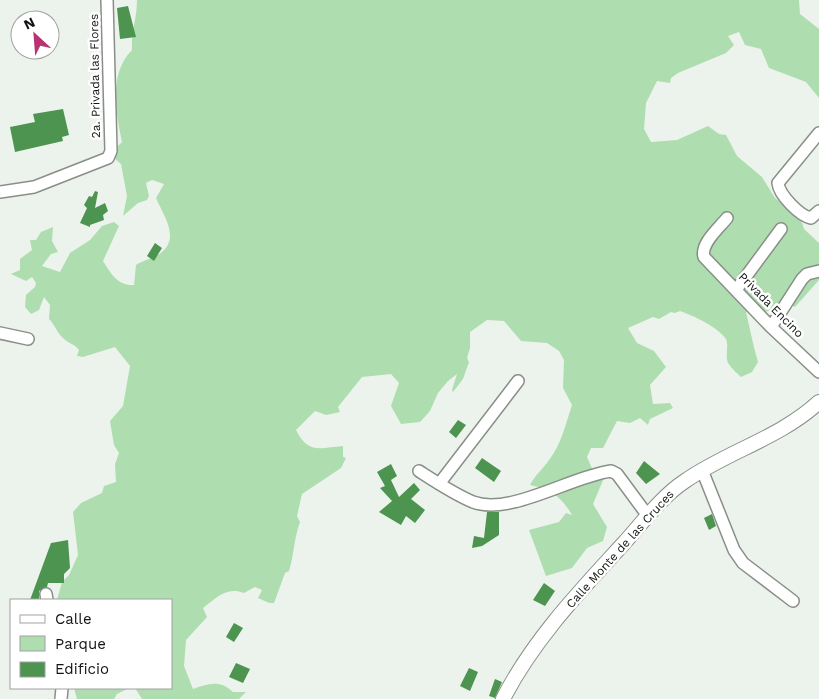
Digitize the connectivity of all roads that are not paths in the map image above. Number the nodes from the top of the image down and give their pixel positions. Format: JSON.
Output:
{"nodes":[{"id":1,"x":107,"y":0,"type":"edge"},
{"id":2,"x":819,"y":132,"type":"edge"},
{"id":3,"x":0,"y":192,"type":"edge"},
{"id":4,"x":819,"y":211,"type":"edge"},
{"id":5,"x":727,"y":218,"type":"dead end"},
{"id":6,"x":781,"y":229,"type":"dead end"},
{"id":7,"x":819,"y":271,"type":"edge"},
{"id":8,"x":736,"y":290,"type":"junction"},
{"id":9,"x":771,"y":327,"type":"junction"},
{"id":10,"x":0,"y":333,"type":"edge"},
{"id":11,"x":28,"y":339,"type":"dead end"},
{"id":12,"x":819,"y":372,"type":"edge"},
{"id":13,"x":518,"y":381,"type":"dead end"},
{"id":14,"x":819,"y":402,"type":"edge"},
{"id":15,"x":702,"y":470,"type":"junction"},
{"id":16,"x":419,"y":471,"type":"dead end"},
{"id":17,"x":440,"y":484,"type":"junction"},
{"id":18,"x":648,"y":516,"type":"junction"},
{"id":19,"x":793,"y":601,"type":"dead end"},
{"id":20,"x":503,"y":699,"type":"edge"}],
"edges":[{"from":1,"to":3,"type":"street","name":"2a. Privada las Flores"},
{"from":2,"to":4,"type":"street"},
{"from":5,"to":8,"type":"street","name":"Privada Encino"},
{"from":6,"to":8,"type":"street"},
{"from":7,"to":9,"type":"street"},
{"from":8,"to":9,"type":"street","name":"Privada Encino"},
{"from":9,"to":12,"type":"street","name":"Privada Encino"},
{"from":10,"to":11,"type":"street"},
{"from":13,"to":17,"type":"street"},
{"from":14,"to":15,"type":"street","name":"Calle Monte de las Cruces"},
{"from":15,"to":18,"type":"street","name":"Calle Monte de las Cruces"},
{"from":15,"to":19,"type":"street"},
{"from":16,"to":17,"type":"street"},
{"from":17,"to":18,"type":"street"},
{"from":18,"to":20,"type":"street","name":"Calle Monte de las Cruces"}]}
